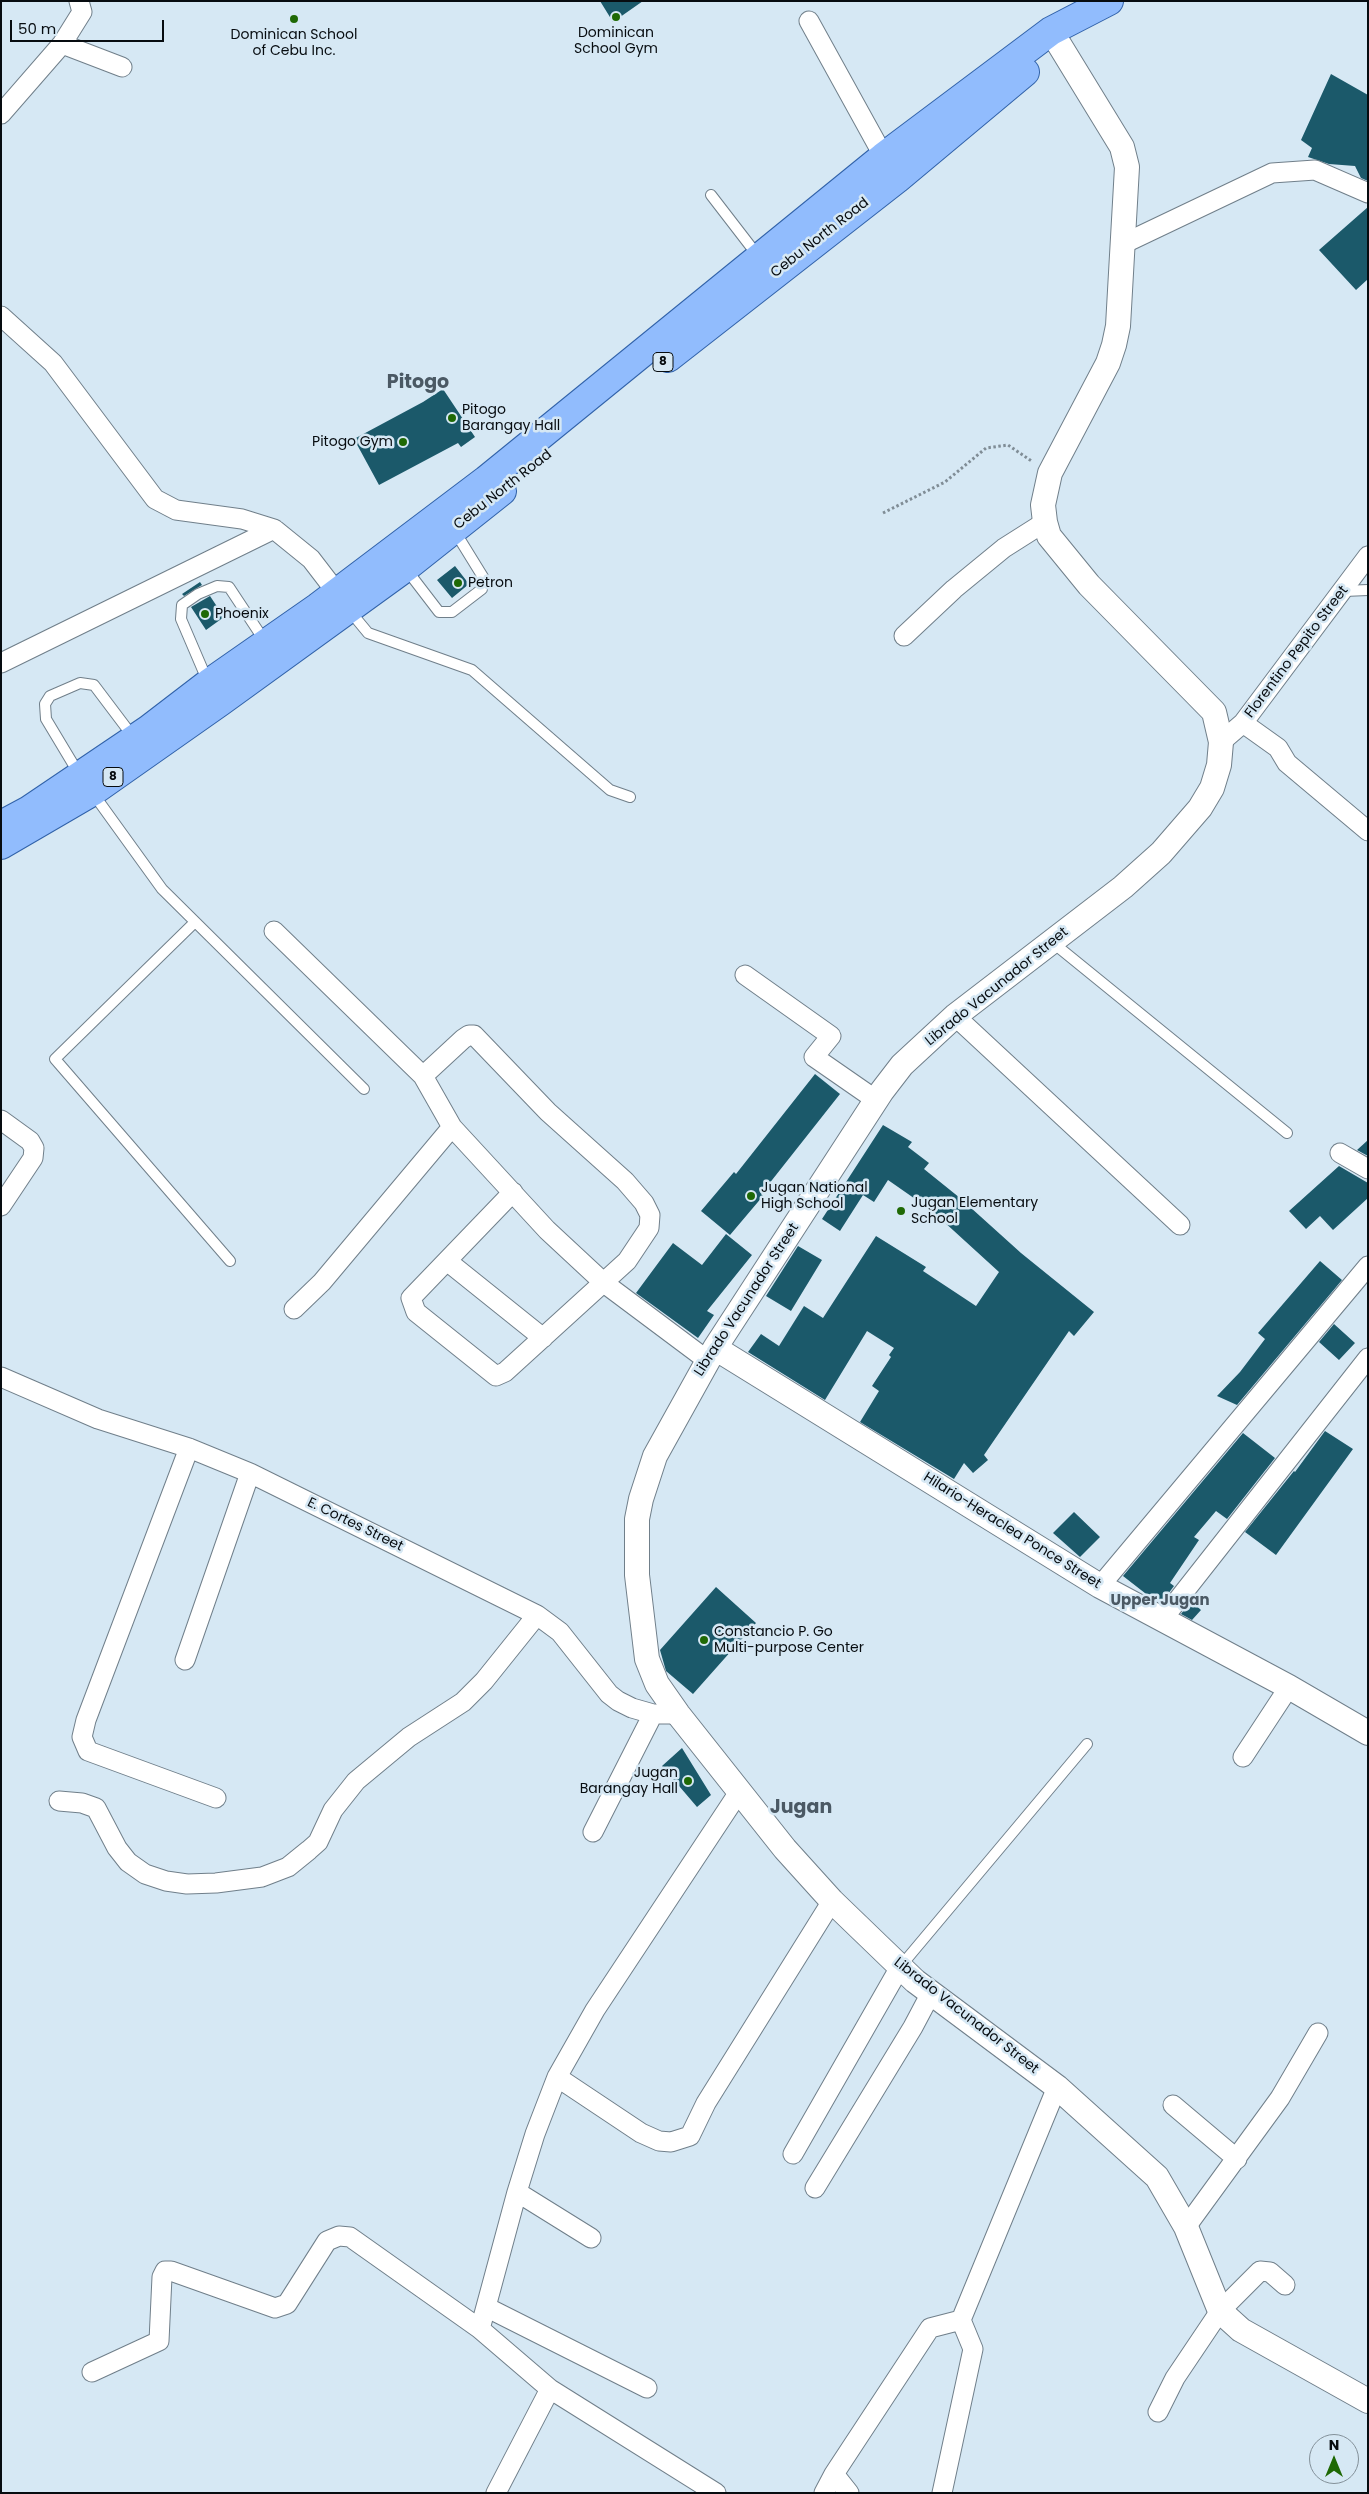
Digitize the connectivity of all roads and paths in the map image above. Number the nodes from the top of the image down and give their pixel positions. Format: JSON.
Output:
{"nodes":[{"id":1,"x":79,"y":1,"type":"edge"},
{"id":2,"x":1104,"y":5,"type":"edge"},
{"id":3,"x":808,"y":21,"type":"dead end"},
{"id":4,"x":1056,"y":37,"type":"junction"},
{"id":5,"x":62,"y":44,"type":"junction"},
{"id":6,"x":122,"y":67,"type":"dead end"},
{"id":7,"x":1,"y":114,"type":"edge"},
{"id":8,"x":890,"y":168,"type":"junction"},
{"id":9,"x":1368,"y":193,"type":"edge"},
{"id":10,"x":711,"y":195,"type":"dead end"},
{"id":11,"x":1123,"y":244,"type":"junction"},
{"id":12,"x":760,"y":258,"type":"junction"},
{"id":13,"x":1,"y":316,"type":"edge"},
{"id":14,"x":1050,"y":473,"type":"junction"},
{"id":15,"x":883,"y":513,"type":"dead end"},
{"id":16,"x":1044,"y":522,"type":"junction"},
{"id":17,"x":274,"y":529,"type":"junction"},
{"id":18,"x":453,"y":529,"type":"junction"},
{"id":19,"x":1368,"y":556,"type":"edge"},
{"id":20,"x":405,"y":568,"type":"junction"},
{"id":21,"x":1368,"y":590,"type":"edge"},
{"id":22,"x":1344,"y":591,"type":"junction"},
{"id":23,"x":343,"y":601,"type":"junction"},
{"id":24,"x":904,"y":636,"type":"dead end"},
{"id":25,"x":267,"y":643,"type":"junction"},
{"id":26,"x":1,"y":663,"type":"edge"},
{"id":27,"x":209,"y":683,"type":"junction"},
{"id":28,"x":1243,"y":723,"type":"junction"},
{"id":29,"x":134,"y":739,"type":"junction"},
{"id":30,"x":1221,"y":742,"type":"junction"},
{"id":31,"x":86,"y":784,"type":"junction"},
{"id":32,"x":630,"y":797,"type":"dead end"},
{"id":33,"x":1,"y":825,"type":"edge"},
{"id":34,"x":1368,"y":831,"type":"edge"},
{"id":35,"x":1,"y":845,"type":"edge"},
{"id":36,"x":195,"y":922,"type":"junction"},
{"id":37,"x":274,"y":931,"type":"dead end"},
{"id":38,"x":1052,"y":942,"type":"junction"},
{"id":39,"x":745,"y":975,"type":"dead end"},
{"id":40,"x":955,"y":1016,"type":"junction"},
{"id":41,"x":423,"y":1076,"type":"junction"},
{"id":42,"x":364,"y":1089,"type":"dead end"},
{"id":43,"x":876,"y":1100,"type":"junction"},
{"id":44,"x":1,"y":1120,"type":"edge"},
{"id":45,"x":452,"y":1127,"type":"junction"},
{"id":46,"x":1287,"y":1133,"type":"dead end"},
{"id":47,"x":1340,"y":1153,"type":"dead end"},
{"id":48,"x":1368,"y":1169,"type":"edge"},
{"id":49,"x":513,"y":1192,"type":"junction"},
{"id":50,"x":1,"y":1206,"type":"edge"},
{"id":51,"x":1180,"y":1225,"type":"dead end"},
{"id":52,"x":230,"y":1261,"type":"dead end"},
{"id":53,"x":447,"y":1261,"type":"junction"},
{"id":54,"x":1368,"y":1266,"type":"edge"},
{"id":55,"x":604,"y":1283,"type":"junction"},
{"id":56,"x":294,"y":1309,"type":"dead end"},
{"id":57,"x":543,"y":1338,"type":"junction"},
{"id":58,"x":711,"y":1354,"type":"junction"},
{"id":59,"x":1368,"y":1358,"type":"edge"},
{"id":60,"x":1,"y":1377,"type":"edge"},
{"id":61,"x":188,"y":1448,"type":"junction"},
{"id":62,"x":250,"y":1473,"type":"junction"},
{"id":63,"x":1100,"y":1586,"type":"junction"},
{"id":64,"x":537,"y":1614,"type":"junction"},
{"id":65,"x":1162,"y":1620,"type":"junction"},
{"id":66,"x":185,"y":1660,"type":"dead end"},
{"id":67,"x":1289,"y":1687,"type":"junction"},
{"id":68,"x":653,"y":1714,"type":"junction"},
{"id":69,"x":678,"y":1714,"type":"junction"},
{"id":70,"x":1368,"y":1733,"type":"edge"},
{"id":71,"x":1087,"y":1744,"type":"dead end"},
{"id":72,"x":1243,"y":1757,"type":"dead end"},
{"id":73,"x":739,"y":1792,"type":"junction"},
{"id":74,"x":216,"y":1798,"type":"dead end"},
{"id":75,"x":59,"y":1801,"type":"dead end"},
{"id":76,"x":593,"y":1832,"type":"dead end"},
{"id":77,"x":832,"y":1901,"type":"junction"},
{"id":78,"x":900,"y":1966,"type":"junction"},
{"id":79,"x":931,"y":1992,"type":"junction"},
{"id":80,"x":1318,"y":2034,"type":"dead end"},
{"id":81,"x":557,"y":2076,"type":"junction"},
{"id":82,"x":1057,"y":2087,"type":"junction"},
{"id":83,"x":1173,"y":2105,"type":"dead end"},
{"id":84,"x":793,"y":2154,"type":"dead end"},
{"id":85,"x":1236,"y":2159,"type":"junction"},
{"id":86,"x":815,"y":2188,"type":"dead end"},
{"id":87,"x":518,"y":2192,"type":"junction"},
{"id":88,"x":1186,"y":2227,"type":"junction"},
{"id":89,"x":590,"y":2238,"type":"dead end"},
{"id":90,"x":1285,"y":2286,"type":"dead end"},
{"id":91,"x":486,"y":2307,"type":"junction"},
{"id":92,"x":1220,"y":2311,"type":"junction"},
{"id":93,"x":961,"y":2320,"type":"junction"},
{"id":94,"x":480,"y":2329,"type":"junction"},
{"id":95,"x":92,"y":2372,"type":"dead end"},
{"id":96,"x":647,"y":2388,"type":"dead end"},
{"id":97,"x":550,"y":2389,"type":"junction"},
{"id":98,"x":1368,"y":2400,"type":"edge"},
{"id":99,"x":1158,"y":2412,"type":"dead end"},
{"id":100,"x":834,"y":2474,"type":"junction"},
{"id":101,"x":496,"y":2493,"type":"edge"},
{"id":102,"x":716,"y":2493,"type":"edge"},
{"id":103,"x":824,"y":2493,"type":"edge"},
{"id":104,"x":849,"y":2493,"type":"edge"},
{"id":105,"x":942,"y":2493,"type":"edge"}],
"edges":[{"from":1,"to":5,"type":"street"},
{"from":2,"to":4,"type":"main road","name":"Cebu North Road","number":"8"},
{"from":3,"to":8,"type":"street"},
{"from":4,"to":8,"type":"main road","name":"Cebu North Road","number":"8"},
{"from":4,"to":11,"type":"street","name":"Librado Vacunador Street"},
{"from":5,"to":6,"type":"street"},
{"from":5,"to":7,"type":"street"},
{"from":8,"to":12,"type":"main road","name":"Cebu North Road","number":"8"},
{"from":8,"to":18,"type":"main road","name":"Cebu North Road","number":"8"},
{"from":9,"to":11,"type":"street"},
{"from":10,"to":12,"type":"lane"},
{"from":11,"to":14,"type":"street","name":"Librado Vacunador Street"},
{"from":12,"to":23,"type":"main road","name":"Cebu North Road","number":"8"},
{"from":13,"to":17,"type":"street"},
{"from":14,"to":15,"type":"path"},
{"from":14,"to":16,"type":"street","name":"Librado Vacunador Street"},
{"from":16,"to":24,"type":"street"},
{"from":16,"to":30,"type":"street","name":"Librado Vacunador Street"},
{"from":17,"to":23,"type":"street"},
{"from":17,"to":26,"type":"street"},
{"from":18,"to":20,"type":"main road","name":"Cebu North Road","number":"8"},
{"from":18,"to":20,"type":"lane"},
{"from":19,"to":22,"type":"street","name":"Florentino Pepito Street"},
{"from":20,"to":23,"type":"main road","name":"Cebu North Road","number":"8"},
{"from":21,"to":22,"type":"lane"},
{"from":22,"to":28,"type":"street","name":"Florentino Pepito Street"},
{"from":23,"to":25,"type":"main road","name":"Cebu North Road","number":"8"},
{"from":23,"to":31,"type":"main road","name":"Cebu North Road","number":"8"},
{"from":23,"to":32,"type":"lane"},
{"from":25,"to":27,"type":"main road","name":"Cebu North Road","number":"8"},
{"from":25,"to":27,"type":"lane"},
{"from":27,"to":29,"type":"main road","name":"Cebu North Road","number":"8"},
{"from":28,"to":30,"type":"street","name":"Florentino Pepito Street"},
{"from":28,"to":34,"type":"street"},
{"from":29,"to":31,"type":"main road","name":"Cebu North Road","number":"8"},
{"from":29,"to":31,"type":"lane"},
{"from":30,"to":38,"type":"street","name":"Librado Vacunador Street"},
{"from":31,"to":33,"type":"main road","name":"Cebu North Road","number":"8"},
{"from":31,"to":35,"type":"main road","name":"Cebu North Road","number":"8"},
{"from":31,"to":36,"type":"lane"},
{"from":36,"to":42,"type":"lane"},
{"from":36,"to":52,"type":"lane"},
{"from":37,"to":41,"type":"street"},
{"from":38,"to":40,"type":"street","name":"Librado Vacunador Street"},
{"from":38,"to":46,"type":"lane"},
{"from":39,"to":43,"type":"street"},
{"from":40,"to":43,"type":"street","name":"Librado Vacunador Street"},
{"from":40,"to":51,"type":"street"},
{"from":41,"to":45,"type":"street"},
{"from":41,"to":55,"type":"street"},
{"from":43,"to":58,"type":"street","name":"Librado Vacunador Street"},
{"from":44,"to":50,"type":"street"},
{"from":45,"to":49,"type":"street"},
{"from":45,"to":56,"type":"street"},
{"from":47,"to":48,"type":"street"},
{"from":49,"to":53,"type":"street"},
{"from":49,"to":55,"type":"street"},
{"from":53,"to":57,"type":"street"},
{"from":53,"to":57,"type":"street"},
{"from":54,"to":63,"type":"street"},
{"from":55,"to":57,"type":"street"},
{"from":55,"to":58,"type":"street"},
{"from":58,"to":63,"type":"street","name":"Hilario-Heraclea Ponce Street"},
{"from":58,"to":69,"type":"street","name":"Librado Vacunador Street"},
{"from":59,"to":65,"type":"street"},
{"from":60,"to":61,"type":"street","name":"E. Cortes Street"},
{"from":61,"to":62,"type":"street","name":"E. Cortes Street"},
{"from":61,"to":74,"type":"street"},
{"from":62,"to":64,"type":"street","name":"E. Cortes Street"},
{"from":62,"to":66,"type":"street"},
{"from":63,"to":65,"type":"street","name":"Hilario-Heraclea Ponce Street"},
{"from":64,"to":68,"type":"street","name":"E. Cortes Street"},
{"from":64,"to":75,"type":"street"},
{"from":65,"to":67,"type":"street","name":"Hilario-Heraclea Ponce Street"},
{"from":67,"to":70,"type":"street","name":"Hilario-Heraclea Ponce Street"},
{"from":67,"to":72,"type":"street"},
{"from":68,"to":69,"type":"street","name":"E. Cortes Street"},
{"from":68,"to":76,"type":"street"},
{"from":69,"to":73,"type":"street","name":"Librado Vacunador Street"},
{"from":71,"to":78,"type":"lane"},
{"from":73,"to":77,"type":"street","name":"Librado Vacunador Street"},
{"from":73,"to":81,"type":"street"},
{"from":77,"to":78,"type":"street","name":"Librado Vacunador Street"},
{"from":77,"to":81,"type":"street"},
{"from":78,"to":79,"type":"street","name":"Librado Vacunador Street"},
{"from":78,"to":84,"type":"street"},
{"from":79,"to":82,"type":"street","name":"Librado Vacunador Street"},
{"from":79,"to":86,"type":"street"},
{"from":80,"to":85,"type":"street"},
{"from":81,"to":87,"type":"street"},
{"from":82,"to":88,"type":"street","name":"Librado Vacunador Street"},
{"from":82,"to":93,"type":"street"},
{"from":83,"to":85,"type":"street"},
{"from":85,"to":88,"type":"street"},
{"from":87,"to":89,"type":"street"},
{"from":87,"to":91,"type":"street"},
{"from":88,"to":92,"type":"street","name":"Librado Vacunador Street"},
{"from":90,"to":92,"type":"street"},
{"from":91,"to":94,"type":"street"},
{"from":91,"to":96,"type":"street"},
{"from":92,"to":98,"type":"street","name":"Librado Vacunador Street"},
{"from":92,"to":99,"type":"street"},
{"from":93,"to":100,"type":"street"},
{"from":93,"to":105,"type":"street"},
{"from":94,"to":95,"type":"street"},
{"from":94,"to":97,"type":"street"},
{"from":97,"to":101,"type":"street"},
{"from":97,"to":102,"type":"street"},
{"from":100,"to":103,"type":"street"},
{"from":100,"to":104,"type":"street"}]}
